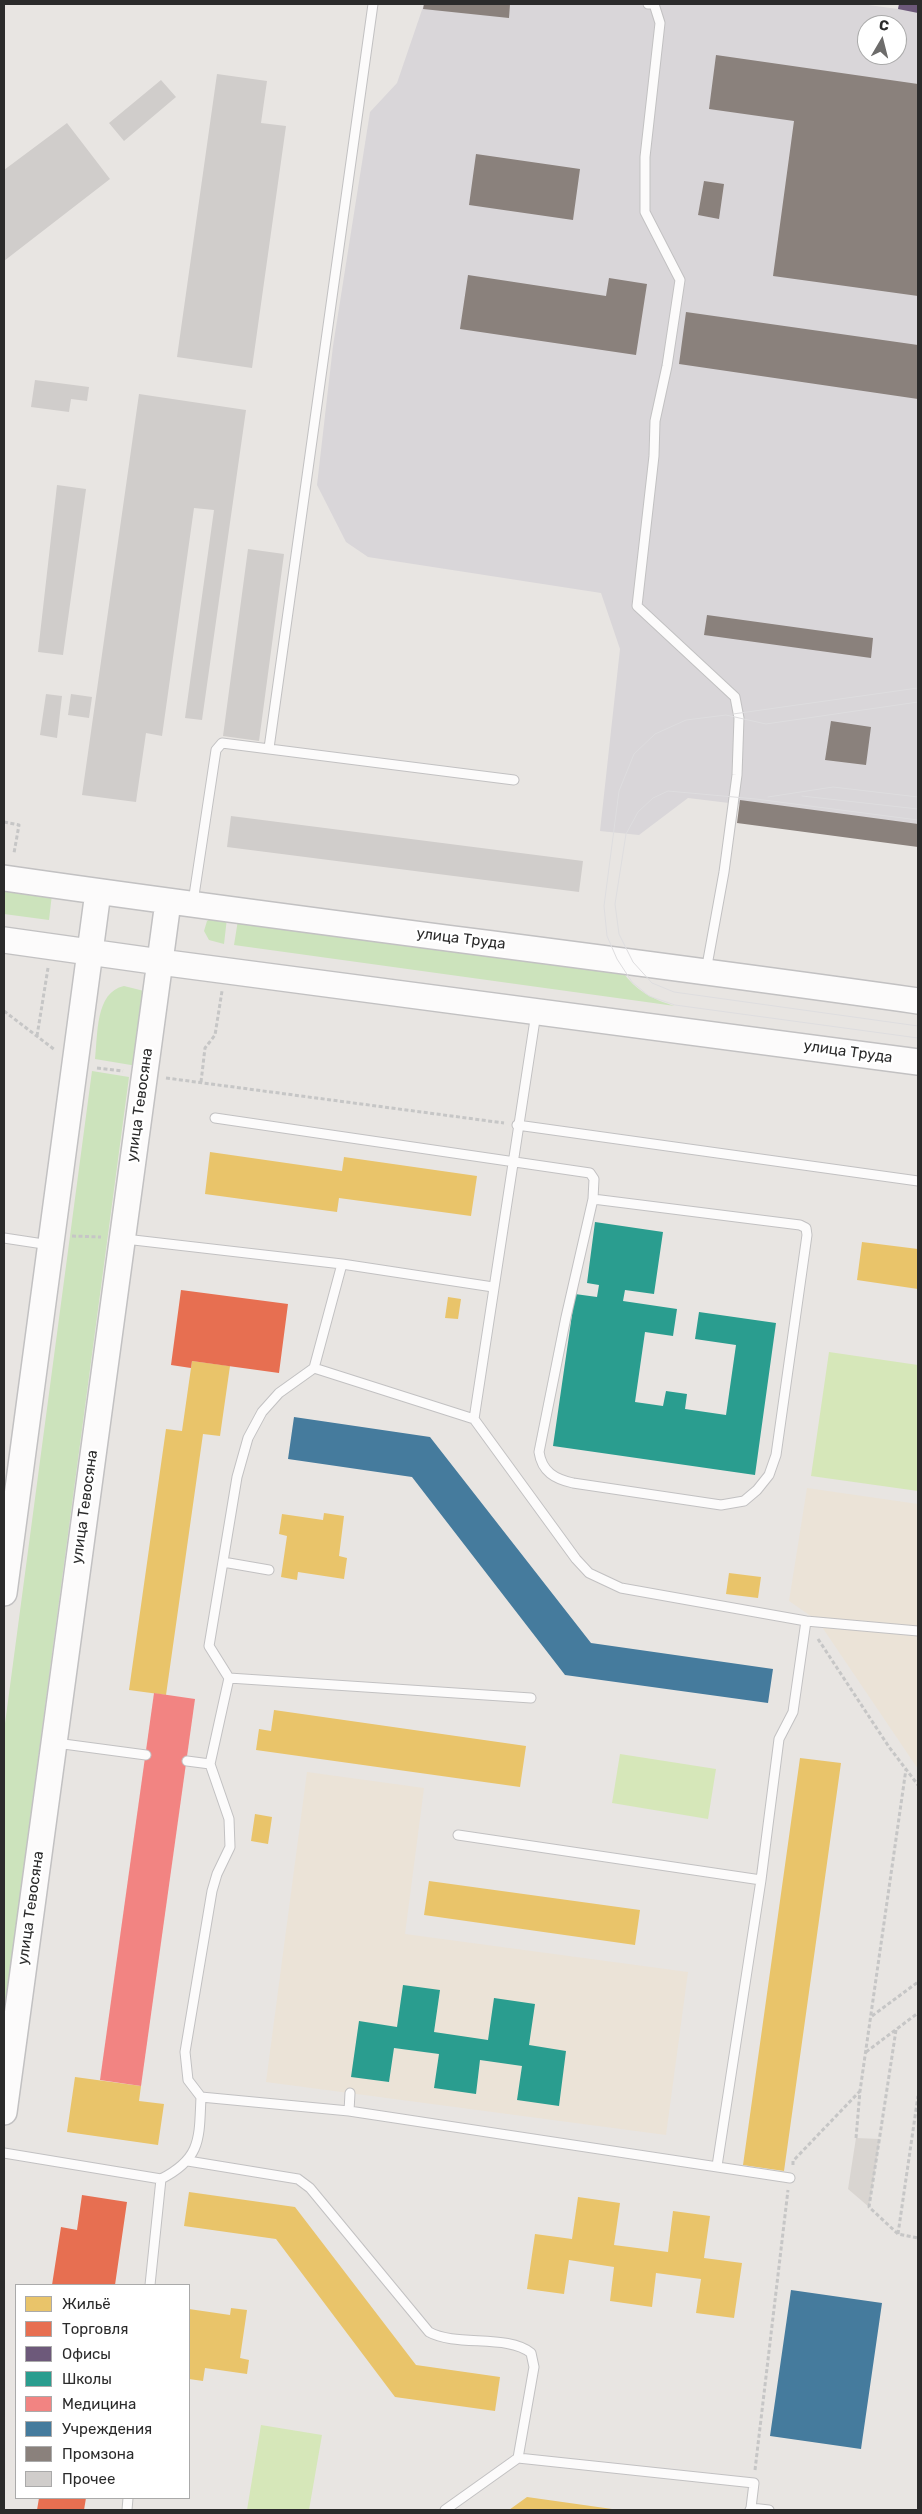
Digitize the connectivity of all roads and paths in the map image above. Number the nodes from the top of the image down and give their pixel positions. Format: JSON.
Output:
{"nodes":[{"id":1,"x":373,"y":4,"type":"edge"},
{"id":2,"x":648,"y":4,"type":"edge"},
{"id":3,"x":269,"y":748,"type":"junction"},
{"id":4,"x":514,"y":780,"type":"dead end"},
{"id":5,"x":4,"y":822,"type":"edge"},
{"id":6,"x":14,"y":853,"type":"dead end"},
{"id":7,"x":4,"y":878,"type":"edge"},
{"id":8,"x":98,"y":892,"type":"junction"},
{"id":9,"x":168,"y":902,"type":"junction"},
{"id":10,"x":193,"y":905,"type":"junction"},
{"id":11,"x":4,"y":940,"type":"edge"},
{"id":12,"x":89,"y":953,"type":"junction"},
{"id":13,"x":160,"y":962,"type":"junction"},
{"id":14,"x":49,"y":967,"type":"dead end"},
{"id":15,"x":225,"y":971,"type":"junction"},
{"id":16,"x":706,"y":971,"type":"junction"},
{"id":17,"x":918,"y":1001,"type":"edge"},
{"id":18,"x":536,"y":1010,"type":"junction"},
{"id":19,"x":4,"y":1011,"type":"edge"},
{"id":20,"x":37,"y":1036,"type":"junction"},
{"id":21,"x":61,"y":1054,"type":"dead end"},
{"id":22,"x":918,"y":1062,"type":"edge"},
{"id":23,"x":169,"y":1078,"type":"dead end"},
{"id":24,"x":201,"y":1082,"type":"junction"},
{"id":25,"x":215,"y":1118,"type":"dead end"},
{"id":26,"x":517,"y":1125,"type":"junction"},
{"id":27,"x":512,"y":1161,"type":"junction"},
{"id":28,"x":918,"y":1180,"type":"edge"},
{"id":29,"x":593,"y":1199,"type":"junction"},
{"id":30,"x":4,"y":1238,"type":"edge"},
{"id":31,"x":122,"y":1238,"type":"junction"},
{"id":32,"x":51,"y":1240,"type":"junction"},
{"id":33,"x":342,"y":1264,"type":"junction"},
{"id":34,"x":494,"y":1287,"type":"junction"},
{"id":35,"x":314,"y":1368,"type":"junction"},
{"id":36,"x":474,"y":1419,"type":"junction"},
{"id":37,"x":10,"y":1500,"type":"edge"},
{"id":38,"x":223,"y":1562,"type":"junction"},
{"id":39,"x":269,"y":1570,"type":"dead end"},
{"id":40,"x":4,"y":1593,"type":"edge"},
{"id":41,"x":806,"y":1621,"type":"junction"},
{"id":42,"x":918,"y":1631,"type":"edge"},
{"id":43,"x":229,"y":1678,"type":"junction"},
{"id":44,"x":531,"y":1698,"type":"dead end"},
{"id":45,"x":53,"y":1743,"type":"junction"},
{"id":46,"x":146,"y":1755,"type":"dead end"},
{"id":47,"x":187,"y":1761,"type":"dead end"},
{"id":48,"x":210,"y":1764,"type":"junction"},
{"id":49,"x":906,"y":1769,"type":"junction"},
{"id":50,"x":918,"y":1785,"type":"edge"},
{"id":51,"x":458,"y":1835,"type":"dead end"},
{"id":52,"x":761,"y":1880,"type":"junction"},
{"id":53,"x":918,"y":1982,"type":"edge"},
{"id":54,"x":918,"y":2013,"type":"edge"},
{"id":55,"x":872,"y":2016,"type":"junction"},
{"id":56,"x":896,"y":2030,"type":"junction"},
{"id":57,"x":866,"y":2052,"type":"junction"},
{"id":58,"x":860,"y":2091,"type":"junction"},
{"id":59,"x":350,"y":2093,"type":"dead end"},
{"id":60,"x":918,"y":2096,"type":"edge"},
{"id":61,"x":201,"y":2097,"type":"junction"},
{"id":62,"x":349,"y":2111,"type":"junction"},
{"id":63,"x":4,"y":2112,"type":"edge"},
{"id":64,"x":856,"y":2138,"type":"dead end"},
{"id":65,"x":4,"y":2153,"type":"edge"},
{"id":66,"x":188,"y":2161,"type":"junction"},
{"id":67,"x":717,"y":2166,"type":"junction"},
{"id":68,"x":790,"y":2178,"type":"junction"},
{"id":69,"x":161,"y":2179,"type":"junction"},
{"id":70,"x":898,"y":2234,"type":"junction"},
{"id":71,"x":918,"y":2238,"type":"edge"},
{"id":72,"x":150,"y":2284,"type":"edge"},
{"id":73,"x":518,"y":2458,"type":"junction"},
{"id":74,"x":754,"y":2483,"type":"junction"},
{"id":75,"x":751,"y":2509,"type":"edge"},
{"id":76,"x":445,"y":2510,"type":"edge"},
{"id":77,"x":769,"y":2510,"type":"edge"}],
"edges":[{"from":1,"to":3,"type":"lane"},
{"from":2,"to":16,"type":"lane"},
{"from":3,"to":4,"type":"lane"},
{"from":3,"to":10,"type":"lane"},
{"from":5,"to":6,"type":"path"},
{"from":7,"to":8,"type":"main road","name":"улица Труда"},
{"from":8,"to":9,"type":"main road","name":"улица Труда"},
{"from":8,"to":12,"type":"main road"},
{"from":9,"to":10,"type":"main road","name":"улица Труда"},
{"from":9,"to":13,"type":"main road","name":"улица Тевосяна"},
{"from":10,"to":16,"type":"main road","name":"улица Труда"},
{"from":11,"to":12,"type":"main road","name":"улица Труда"},
{"from":12,"to":13,"type":"main road","name":"улица Труда"},
{"from":12,"to":32,"type":"main road"},
{"from":13,"to":15,"type":"main road","name":"улица Труда"},
{"from":13,"to":31,"type":"main road","name":"улица Тевосяна"},
{"from":14,"to":20,"type":"path"},
{"from":15,"to":18,"type":"main road","name":"улица Труда"},
{"from":15,"to":24,"type":"path"},
{"from":16,"to":17,"type":"main road","name":"улица Труда"},
{"from":18,"to":22,"type":"main road","name":"улица Труда"},
{"from":18,"to":26,"type":"lane"},
{"from":19,"to":20,"type":"path"},
{"from":20,"to":21,"type":"path"},
{"from":23,"to":24,"type":"path"},
{"from":24,"to":26,"type":"path"},
{"from":25,"to":27,"type":"lane"},
{"from":26,"to":27,"type":"lane"},
{"from":26,"to":28,"type":"lane"},
{"from":27,"to":29,"type":"lane"},
{"from":27,"to":34,"type":"lane"},
{"from":29,"to":29,"type":"lane"},
{"from":30,"to":32,"type":"lane"},
{"from":31,"to":32,"type":"path"},
{"from":31,"to":33,"type":"lane"},
{"from":31,"to":45,"type":"main road","name":"улица Тевосяна"},
{"from":32,"to":37,"type":"main road"},
{"from":33,"to":34,"type":"lane"},
{"from":33,"to":35,"type":"lane"},
{"from":34,"to":36,"type":"lane"},
{"from":35,"to":36,"type":"lane"},
{"from":35,"to":38,"type":"lane"},
{"from":36,"to":41,"type":"lane"},
{"from":37,"to":40,"type":"main road"},
{"from":38,"to":39,"type":"lane"},
{"from":38,"to":43,"type":"lane"},
{"from":41,"to":42,"type":"lane"},
{"from":41,"to":49,"type":"path"},
{"from":41,"to":52,"type":"lane"},
{"from":43,"to":44,"type":"lane"},
{"from":43,"to":48,"type":"lane"},
{"from":45,"to":46,"type":"lane"},
{"from":45,"to":63,"type":"main road","name":"улица Тевосяна"},
{"from":47,"to":48,"type":"lane"},
{"from":48,"to":61,"type":"lane"},
{"from":49,"to":50,"type":"path"},
{"from":49,"to":55,"type":"path"},
{"from":51,"to":52,"type":"lane"},
{"from":52,"to":67,"type":"lane"},
{"from":53,"to":55,"type":"path"},
{"from":54,"to":56,"type":"path"},
{"from":55,"to":57,"type":"path"},
{"from":56,"to":57,"type":"path"},
{"from":56,"to":70,"type":"path"},
{"from":57,"to":58,"type":"path"},
{"from":58,"to":64,"type":"path"},
{"from":58,"to":68,"type":"path"},
{"from":59,"to":62,"type":"lane"},
{"from":60,"to":70,"type":"path"},
{"from":61,"to":62,"type":"lane"},
{"from":61,"to":66,"type":"lane"},
{"from":62,"to":67,"type":"lane"},
{"from":65,"to":69,"type":"lane"},
{"from":66,"to":69,"type":"lane"},
{"from":66,"to":73,"type":"lane"},
{"from":67,"to":68,"type":"lane"},
{"from":68,"to":74,"type":"path"},
{"from":69,"to":72,"type":"lane"},
{"from":70,"to":71,"type":"path"},
{"from":73,"to":74,"type":"lane"},
{"from":73,"to":76,"type":"lane"},
{"from":74,"to":75,"type":"lane"},
{"from":75,"to":77,"type":"lane"}]}
